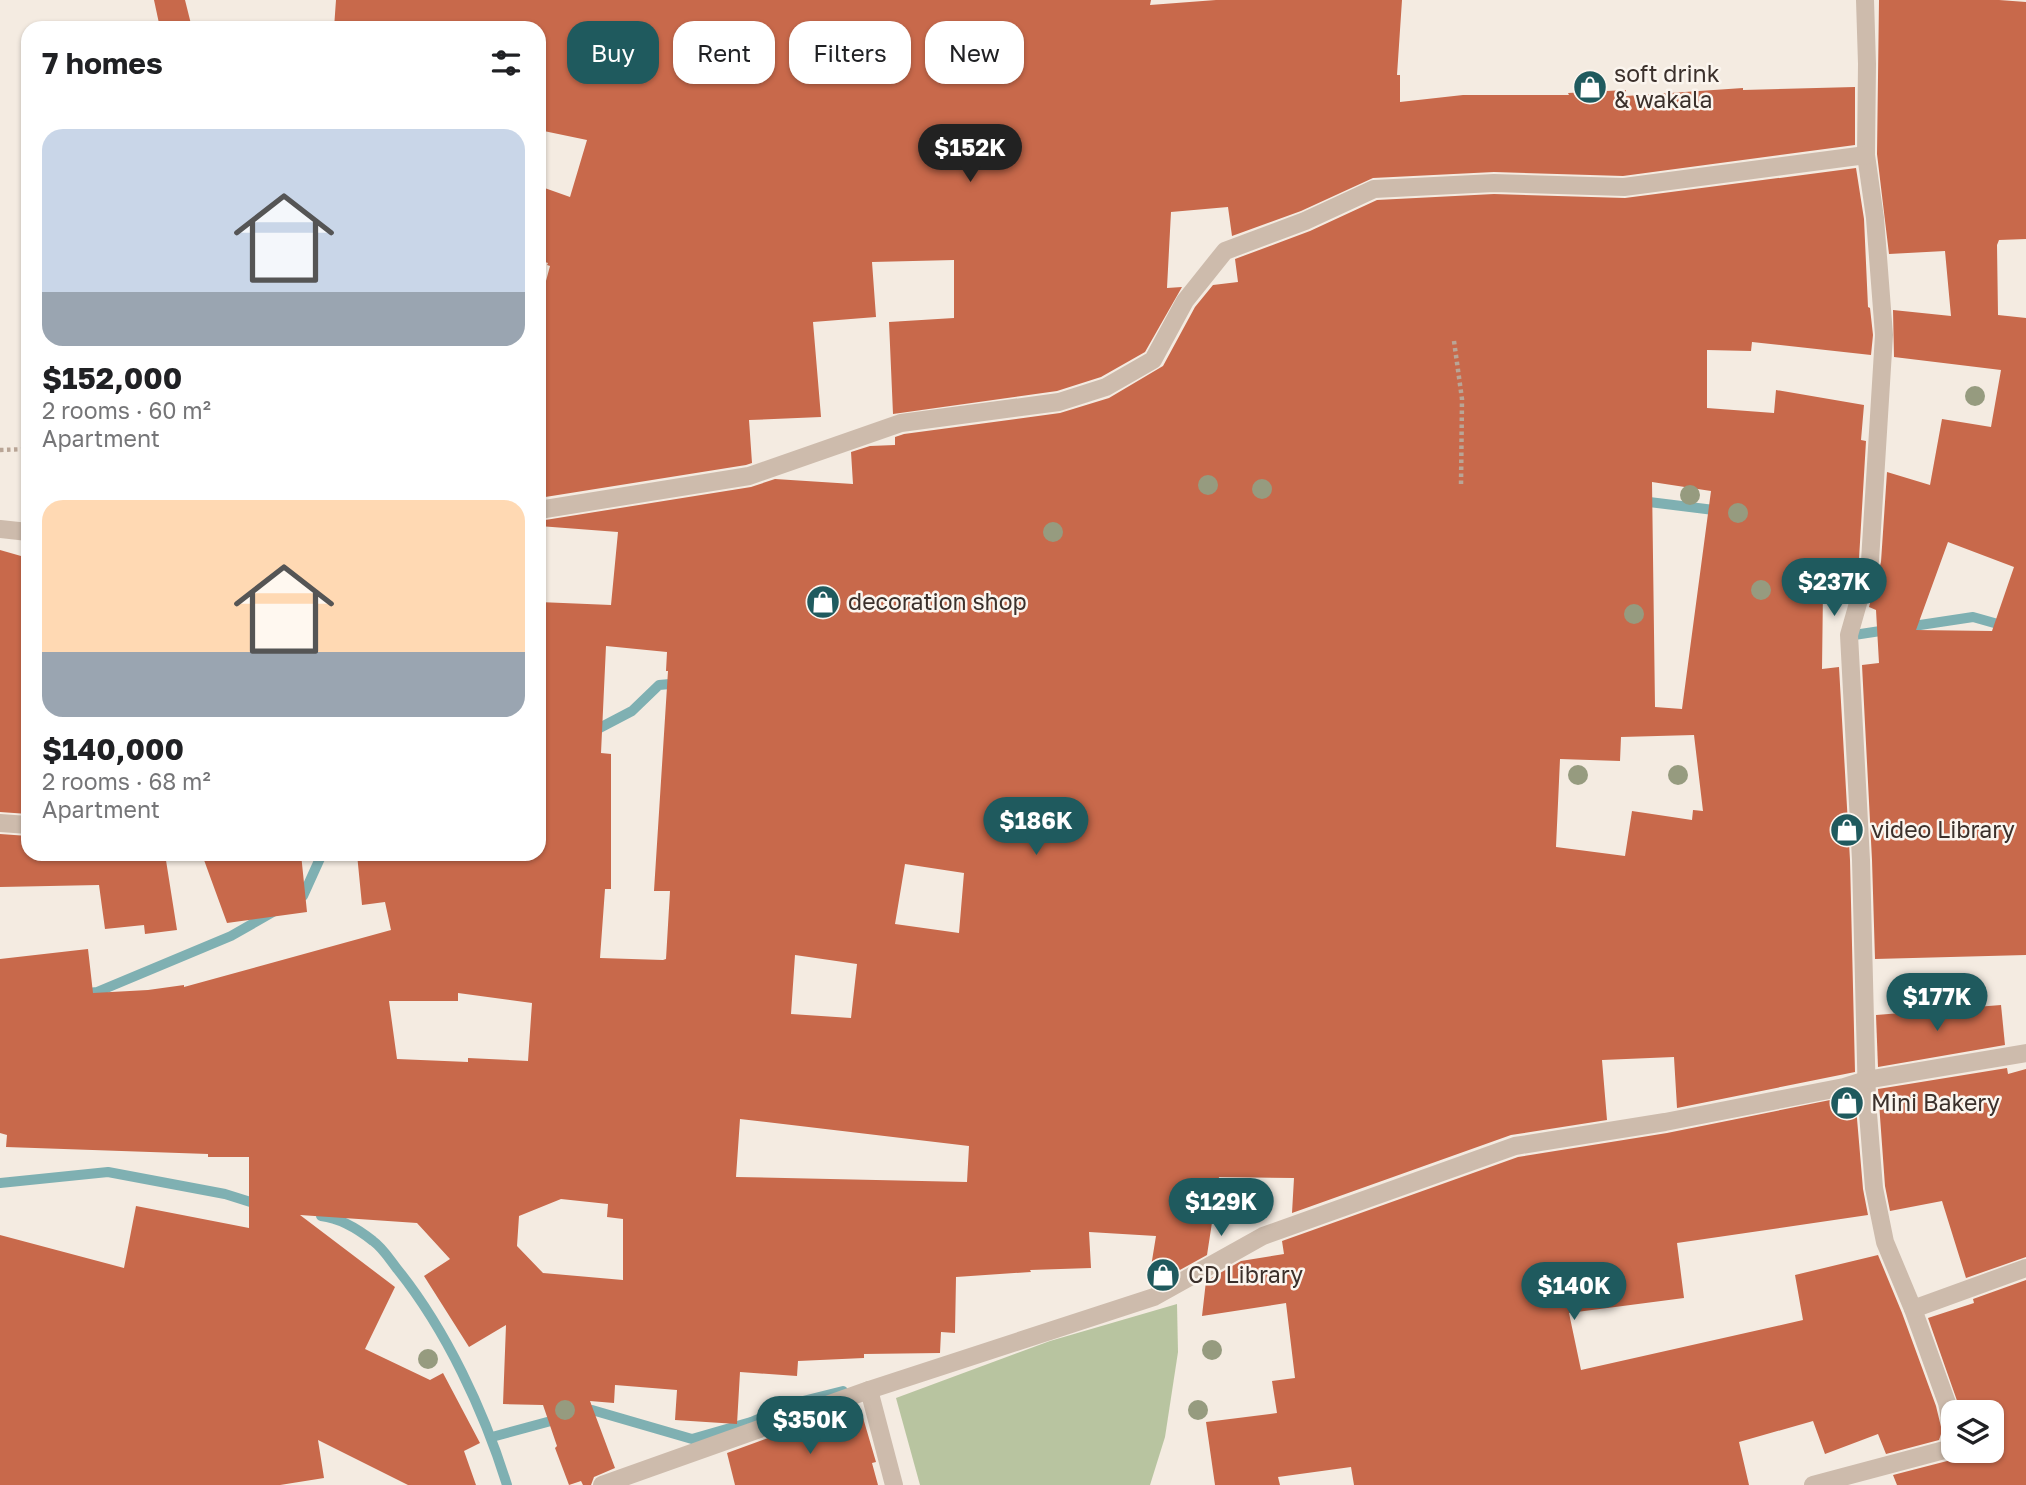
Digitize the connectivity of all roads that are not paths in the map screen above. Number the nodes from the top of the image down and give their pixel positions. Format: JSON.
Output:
{"nodes":[{"id":1,"x":1865,"y":0,"type":"edge"},
{"id":2,"x":1866,"y":155,"type":"junction"},
{"id":3,"x":546,"y":509,"type":"edge"},
{"id":4,"x":0,"y":529,"type":"edge"},
{"id":5,"x":21,"y":531,"type":"edge"},
{"id":6,"x":0,"y":823,"type":"edge"},
{"id":7,"x":21,"y":824,"type":"edge"},
{"id":8,"x":2026,"y":1053,"type":"edge"},
{"id":9,"x":1866,"y":1080,"type":"junction"},
{"id":10,"x":2026,"y":1268,"type":"edge"},
{"id":11,"x":1913,"y":1309,"type":"junction"},
{"id":12,"x":869,"y":1390,"type":"junction"},
{"id":13,"x":1946,"y":1400,"type":"edge"},
{"id":14,"x":1941,"y":1451,"type":"edge"},
{"id":15,"x":602,"y":1485,"type":"edge"},
{"id":16,"x":894,"y":1485,"type":"edge"},
{"id":17,"x":1813,"y":1485,"type":"edge"}],
"edges":[{"from":1,"to":2,"type":"street"},
{"from":2,"to":3,"type":"street"},
{"from":2,"to":9,"type":"street"},
{"from":4,"to":5,"type":"street"},
{"from":6,"to":7,"type":"street"},
{"from":8,"to":9,"type":"street"},
{"from":9,"to":11,"type":"street"},
{"from":9,"to":12,"type":"street"},
{"from":10,"to":11,"type":"street"},
{"from":11,"to":13,"type":"street"},
{"from":12,"to":15,"type":"street"},
{"from":12,"to":16,"type":"street"},
{"from":14,"to":17,"type":"street"}]}
